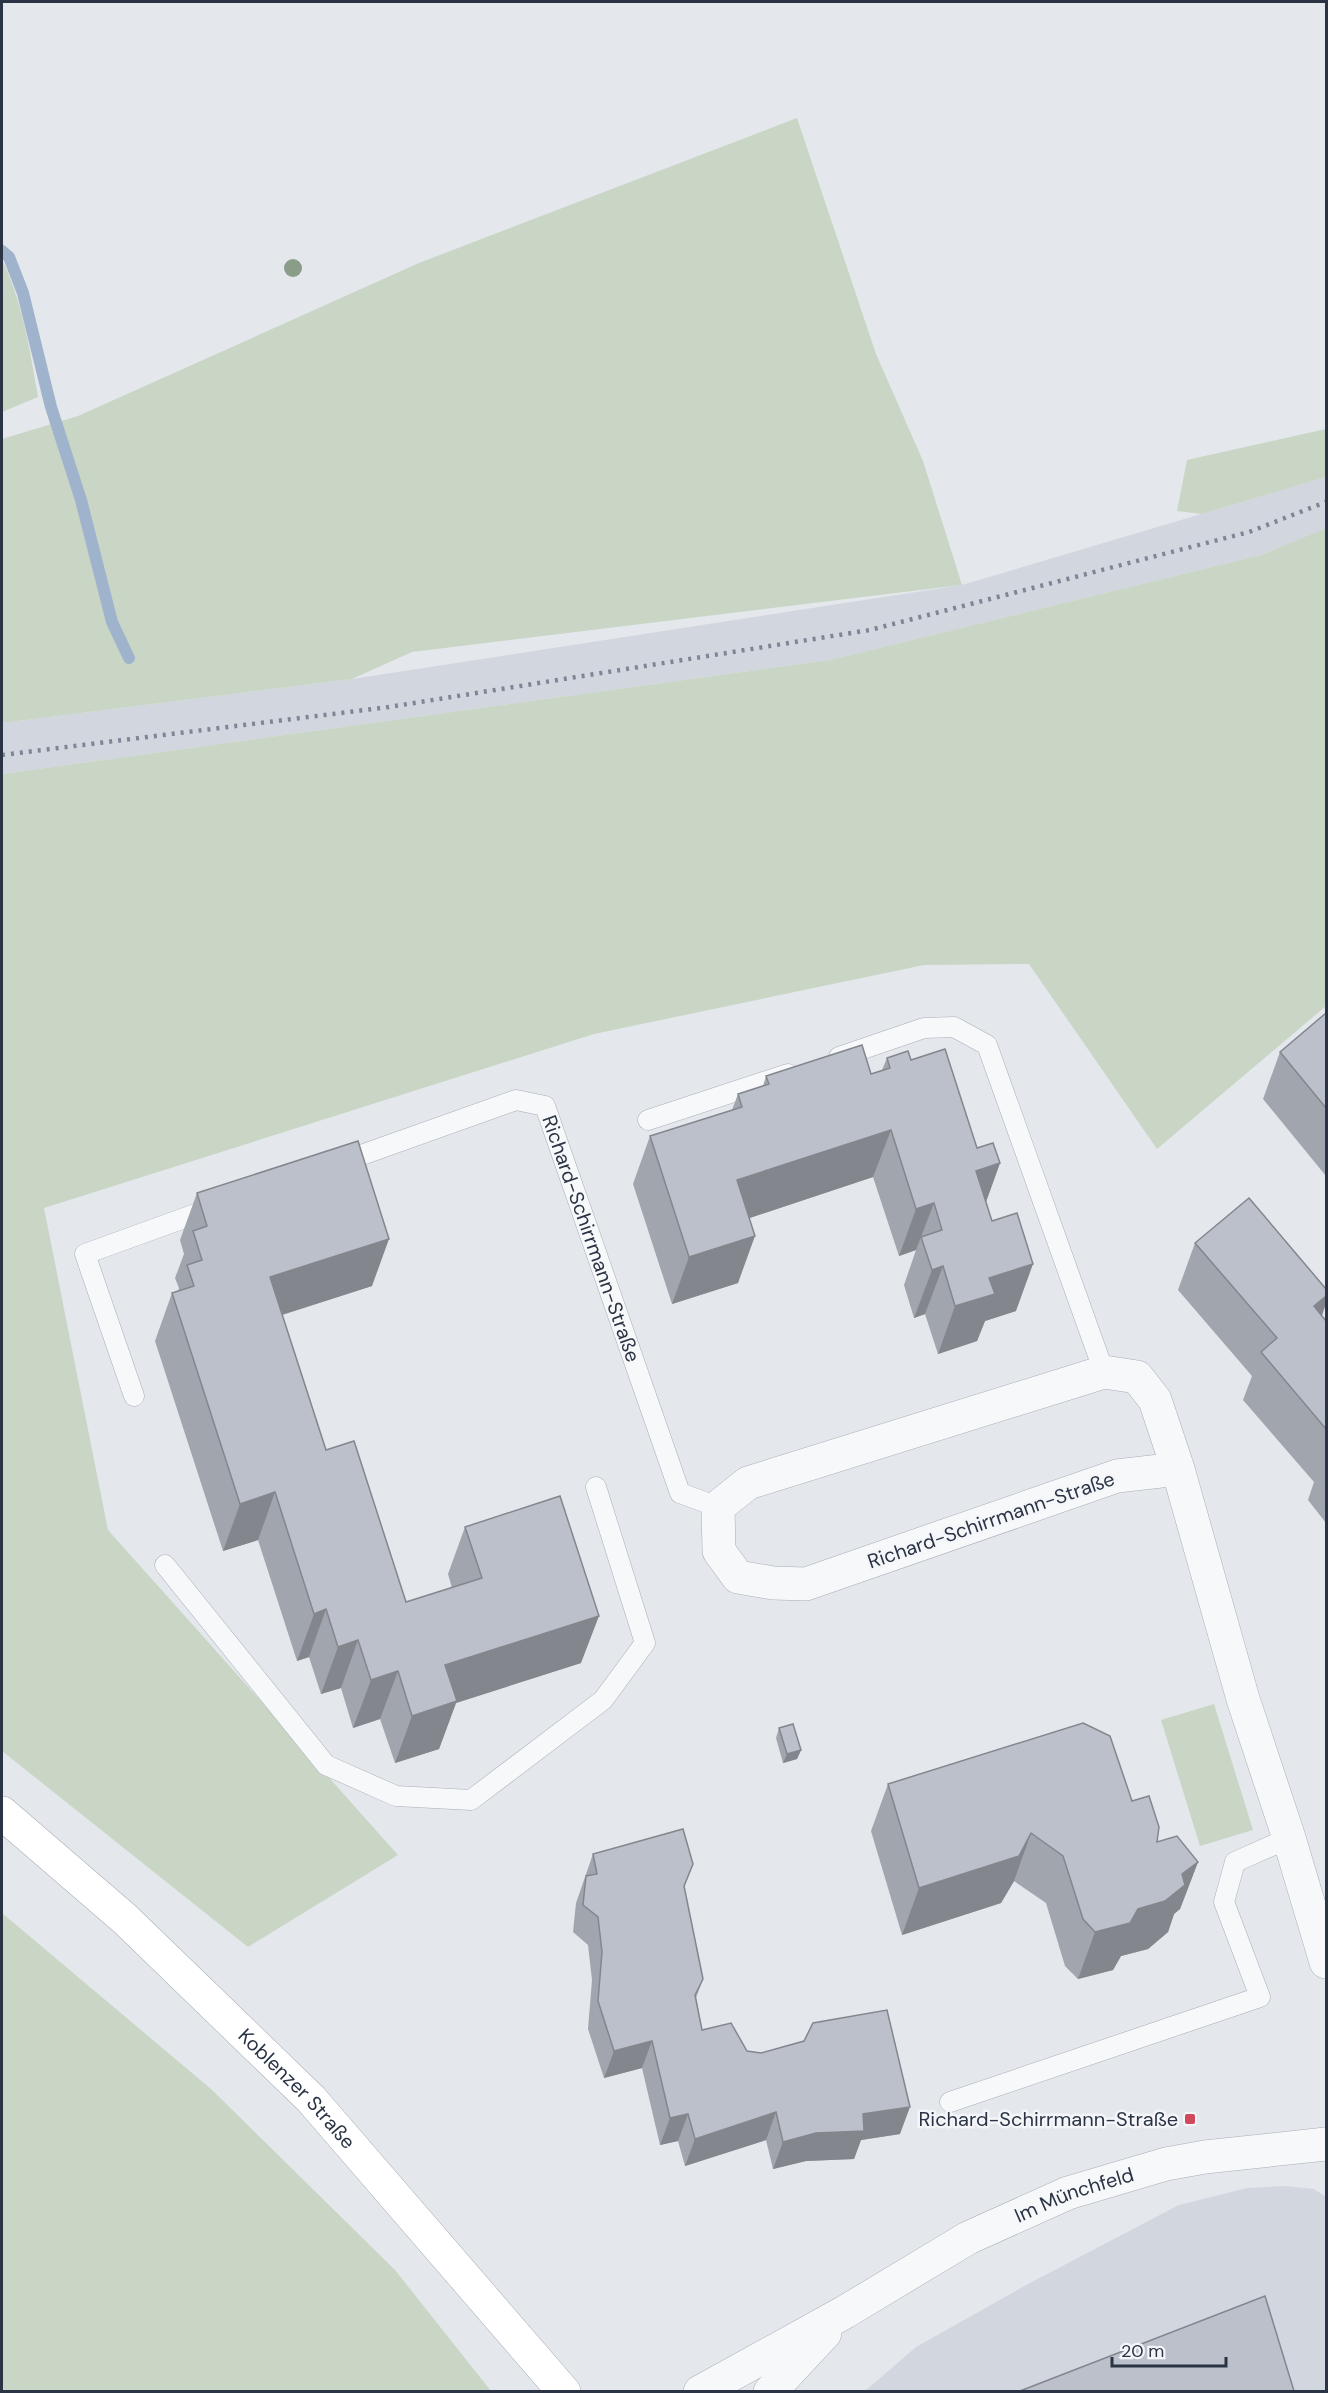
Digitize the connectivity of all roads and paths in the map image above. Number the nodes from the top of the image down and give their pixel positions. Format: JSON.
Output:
{"nodes":[{"id":1,"x":825,"y":1061,"type":"edge"},
{"id":2,"x":803,"y":1069,"type":"edge"},
{"id":3,"x":648,"y":1120,"type":"dead end"},
{"id":4,"x":317,"y":1171,"type":"edge"},
{"id":5,"x":229,"y":1202,"type":"edge"},
{"id":6,"x":1104,"y":1372,"type":"junction"},
{"id":7,"x":134,"y":1396,"type":"dead end"},
{"id":8,"x":1178,"y":1469,"type":"junction"},
{"id":9,"x":596,"y":1486,"type":"dead end"},
{"id":10,"x":718,"y":1508,"type":"junction"},
{"id":11,"x":165,"y":1565,"type":"dead end"},
{"id":12,"x":2,"y":1813,"type":"edge"},
{"id":13,"x":1290,"y":1838,"type":"junction"},
{"id":14,"x":1326,"y":1962,"type":"edge"},
{"id":15,"x":950,"y":2102,"type":"dead end"},
{"id":16,"x":1326,"y":2144,"type":"edge"},
{"id":17,"x":845,"y":2312,"type":"junction"},
{"id":18,"x":564,"y":2391,"type":"edge"},
{"id":19,"x":700,"y":2391,"type":"edge"},
{"id":20,"x":770,"y":2391,"type":"edge"}],
"edges":[{"from":1,"to":6,"type":"lane"},
{"from":2,"to":3,"type":"lane"},
{"from":4,"to":10,"type":"lane","name":"Richard-Schirrmann-Straße"},
{"from":5,"to":7,"type":"lane"},
{"from":6,"to":8,"type":"street"},
{"from":6,"to":10,"type":"street"},
{"from":8,"to":10,"type":"street","name":"Richard-Schirrmann-Straße"},
{"from":8,"to":13,"type":"street"},
{"from":9,"to":11,"type":"lane"},
{"from":12,"to":18,"type":"main road","name":"Koblenzer Straße"},
{"from":13,"to":14,"type":"street"},
{"from":13,"to":15,"type":"lane"},
{"from":16,"to":17,"type":"street","name":"Im Münchfeld"},
{"from":17,"to":19,"type":"street","name":"Im Münchfeld"},
{"from":17,"to":20,"type":"street","name":"Im Münchfeld"}]}
